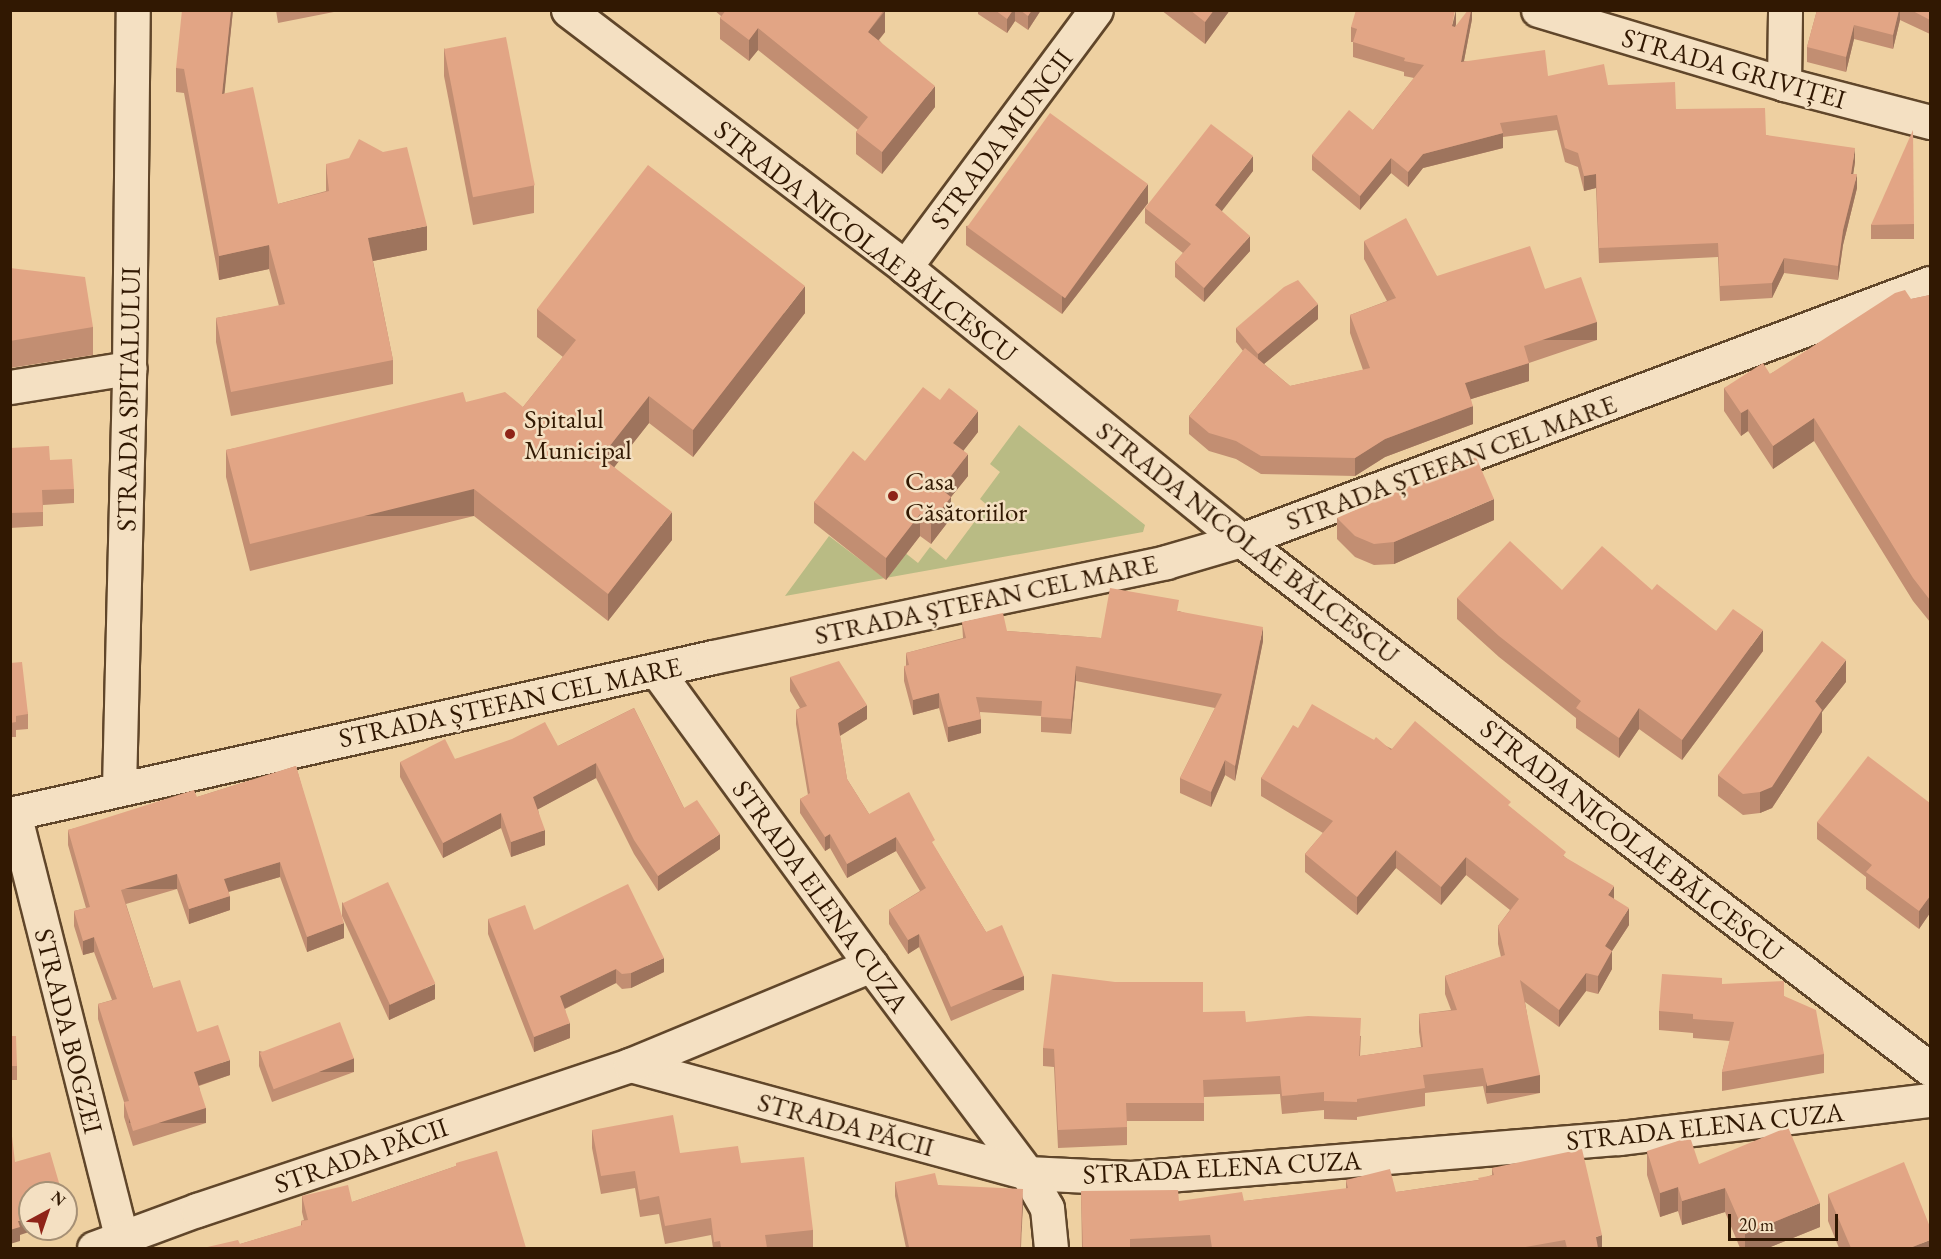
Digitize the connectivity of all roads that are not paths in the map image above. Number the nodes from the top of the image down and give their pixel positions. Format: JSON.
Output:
{"nodes":[{"id":1,"x":133,"y":10,"type":"edge"},
{"id":2,"x":568,"y":10,"type":"edge"},
{"id":3,"x":1096,"y":10,"type":"edge"},
{"id":4,"x":1538,"y":10,"type":"edge"},
{"id":5,"x":1785,"y":10,"type":"edge"},
{"id":6,"x":1784,"y":84,"type":"junction"},
{"id":7,"x":1930,"y":122,"type":"edge"},
{"id":8,"x":905,"y":267,"type":"junction"},
{"id":9,"x":1930,"y":283,"type":"edge"},
{"id":10,"x":129,"y":369,"type":"junction"},
{"id":11,"x":10,"y":387,"type":"edge"},
{"id":12,"x":1241,"y":540,"type":"junction"},
{"id":13,"x":656,"y":670,"type":"junction"},
{"id":14,"x":119,"y":788,"type":"junction"},
{"id":15,"x":12,"y":813,"type":"edge"},
{"id":16,"x":871,"y":965,"type":"junction"},
{"id":17,"x":630,"y":1065,"type":"junction"},
{"id":18,"x":1930,"y":1069,"type":"edge"},
{"id":19,"x":1930,"y":1100,"type":"edge"},
{"id":20,"x":1027,"y":1173,"type":"junction"},
{"id":21,"x":113,"y":1245,"type":"edge"},
{"id":22,"x":1051,"y":1248,"type":"edge"}],
"edges":[{"from":1,"to":10,"type":"street","name":"STRADA SPITALULUI"},
{"from":2,"to":8,"type":"street","name":"STRADA NICOLAE BĂLCESCU"},
{"from":3,"to":8,"type":"street","name":"STRADA MUNCII"},
{"from":4,"to":6,"type":"street","name":"STRADA GRIVIȚEI"},
{"from":5,"to":6,"type":"street"},
{"from":6,"to":7,"type":"street","name":"STRADA GRIVIȚEI"},
{"from":8,"to":12,"type":"street","name":"STRADA NICOLAE BĂLCESCU"},
{"from":9,"to":12,"type":"street","name":"STRADA ȘTEFAN CEL MARE"},
{"from":10,"to":11,"type":"street"},
{"from":10,"to":14,"type":"street","name":"STRADA SPITALULUI"},
{"from":12,"to":13,"type":"street","name":"STRADA ȘTEFAN CEL MARE"},
{"from":12,"to":18,"type":"street","name":"STRADA NICOLAE BĂLCESCU"},
{"from":13,"to":14,"type":"street","name":"STRADA ȘTEFAN CEL MARE"},
{"from":13,"to":16,"type":"street","name":"STRADA ELENA CUZA"},
{"from":14,"to":15,"type":"street","name":"STRADA ȘTEFAN CEL MARE"},
{"from":15,"to":21,"type":"street","name":"STRADA BOGZEI"},
{"from":16,"to":17,"type":"street","name":"STRADA PĂCII"},
{"from":16,"to":20,"type":"street","name":"STRADA ELENA CUZA"},
{"from":17,"to":20,"type":"street","name":"STRADA PĂCII"},
{"from":17,"to":21,"type":"street","name":"STRADA PĂCII"},
{"from":19,"to":20,"type":"street","name":"STRADA ELENA CUZA"},
{"from":20,"to":22,"type":"street"}]}
